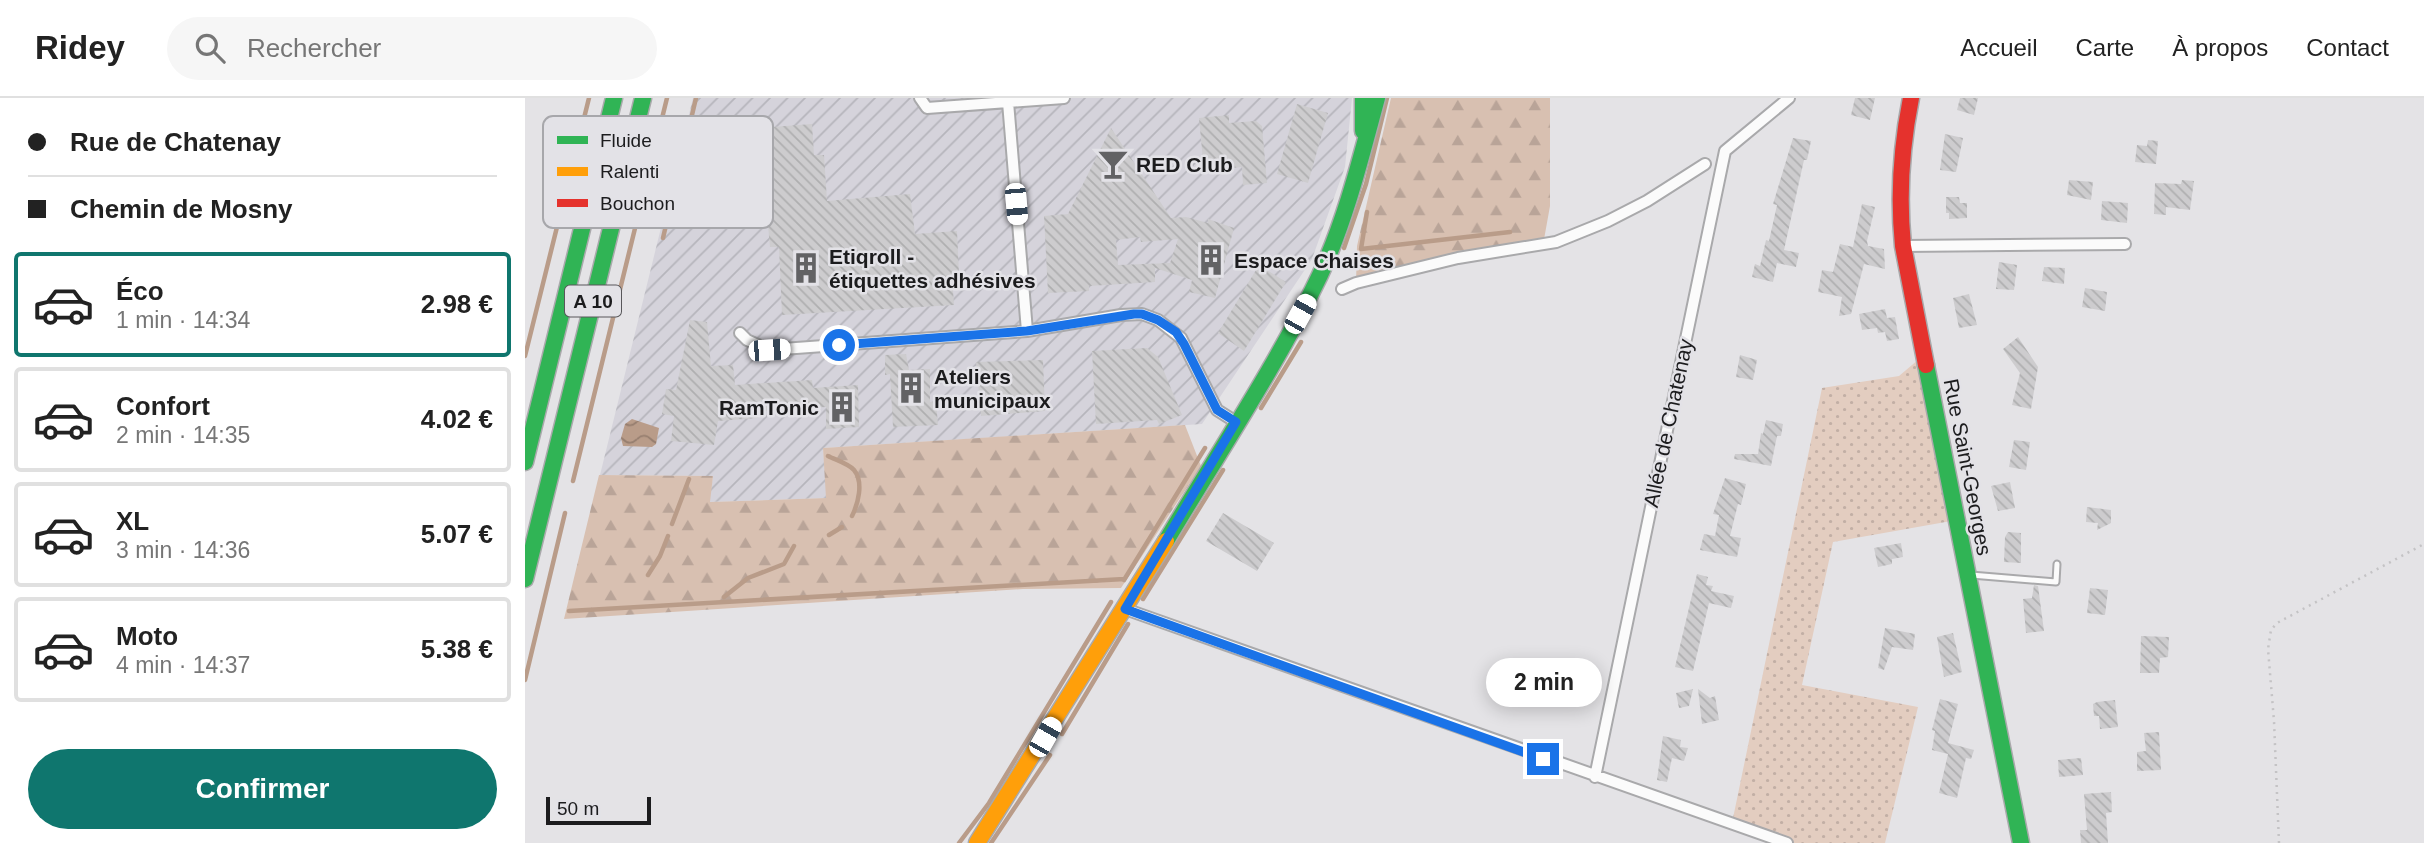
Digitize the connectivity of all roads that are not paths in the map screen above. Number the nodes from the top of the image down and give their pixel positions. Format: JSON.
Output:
{"nodes":[{"id":1,"x":614,"y":98,"type":"edge"},
{"id":2,"x":643,"y":98,"type":"edge"},
{"id":3,"x":1064,"y":98,"type":"edge"},
{"id":4,"x":1363,"y":98,"type":"edge"},
{"id":5,"x":1377,"y":98,"type":"edge"},
{"id":6,"x":1789,"y":98,"type":"edge"},
{"id":7,"x":1911,"y":98,"type":"edge"},
{"id":8,"x":1008,"y":102,"type":"junction"},
{"id":9,"x":924,"y":103,"type":"edge"},
{"id":10,"x":610,"y":116,"type":"edge"},
{"id":11,"x":639,"y":116,"type":"edge"},
{"id":12,"x":1725,"y":151,"type":"junction"},
{"id":13,"x":1361,"y":157,"type":"junction"},
{"id":14,"x":582,"y":228,"type":"edge"},
{"id":15,"x":611,"y":228,"type":"edge"},
{"id":16,"x":2125,"y":244,"type":"dead end"},
{"id":17,"x":1903,"y":246,"type":"junction"},
{"id":18,"x":1342,"y":289,"type":"dead end"},
{"id":19,"x":1027,"y":331,"type":"junction"},
{"id":20,"x":740,"y":333,"type":"dead end"},
{"id":21,"x":1236,"y":422,"type":"junction"},
{"id":22,"x":525,"y":462,"type":"edge"},
{"id":23,"x":2057,"y":564,"type":"dead end"},
{"id":24,"x":1968,"y":575,"type":"junction"},
{"id":25,"x":525,"y":579,"type":"edge"},
{"id":26,"x":1125,"y":609,"type":"junction"},
{"id":27,"x":1594,"y":777,"type":"junction"},
{"id":28,"x":977,"y":843,"type":"edge"},
{"id":29,"x":1787,"y":843,"type":"edge"},
{"id":30,"x":2021,"y":843,"type":"edge"}],
"edges":[{"from":1,"to":10,"type":"main road","number":"A 10"},
{"from":2,"to":11,"type":"main road","number":"A 10"},
{"from":3,"to":8,"type":"street"},
{"from":4,"to":13,"type":"main road"},
{"from":5,"to":13,"type":"main road"},
{"from":6,"to":12,"type":"street"},
{"from":7,"to":17,"type":"main road","name":"Rue Saint-Georges"},
{"from":8,"to":9,"type":"street"},
{"from":8,"to":19,"type":"street"},
{"from":12,"to":18,"type":"street"},
{"from":12,"to":27,"type":"street","name":"Allée de Chatenay"},
{"from":13,"to":21,"type":"main road"},
{"from":14,"to":22,"type":"main road","number":"A 10"},
{"from":15,"to":25,"type":"main road","number":"A 10"},
{"from":16,"to":17,"type":"street"},
{"from":17,"to":24,"type":"main road","name":"Rue Saint-Georges"},
{"from":19,"to":20,"type":"street"},
{"from":19,"to":21,"type":"street"},
{"from":21,"to":26,"type":"main road"},
{"from":23,"to":24,"type":"lane"},
{"from":24,"to":30,"type":"main road","name":"Rue Saint-Georges"},
{"from":26,"to":27,"type":"street"},
{"from":26,"to":28,"type":"main road"},
{"from":27,"to":29,"type":"street"}]}
